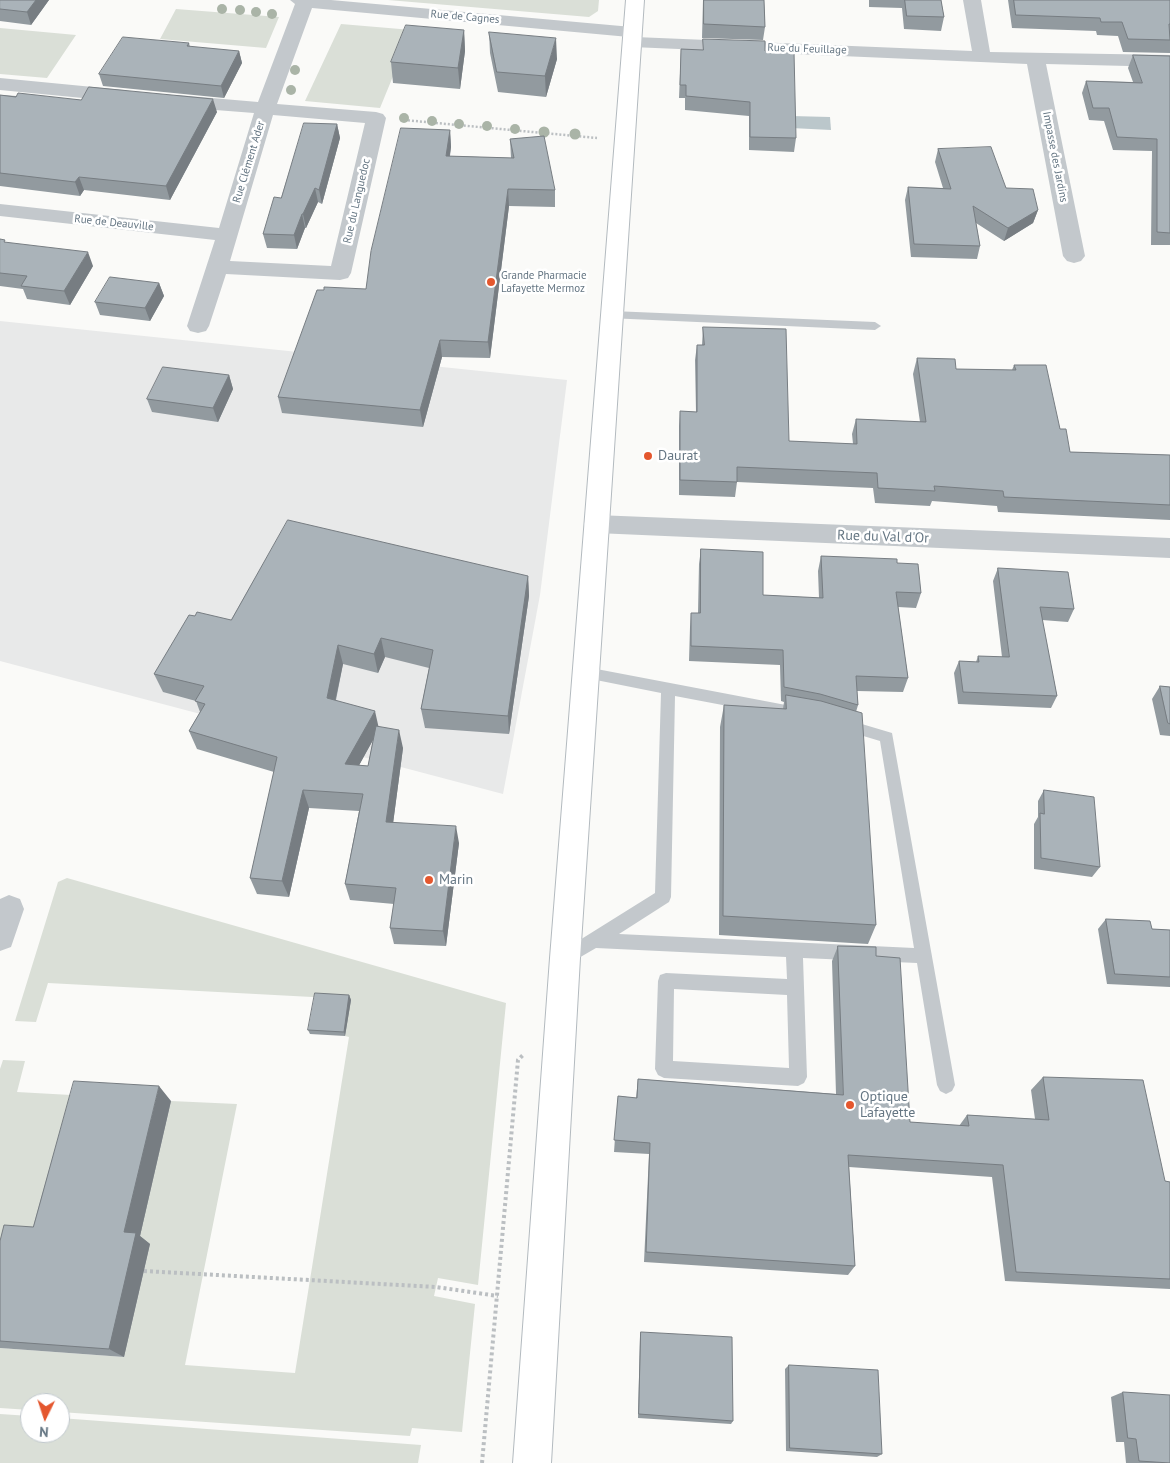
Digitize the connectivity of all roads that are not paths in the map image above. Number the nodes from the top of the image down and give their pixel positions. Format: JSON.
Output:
{"nodes":[{"id":1,"x":303,"y":0,"type":"edge"},
{"id":2,"x":635,"y":0,"type":"edge"},
{"id":3,"x":972,"y":0,"type":"edge"},
{"id":4,"x":632,"y":37,"type":"junction"},
{"id":5,"x":982,"y":56,"type":"junction"},
{"id":6,"x":1035,"y":58,"type":"junction"},
{"id":7,"x":1170,"y":61,"type":"edge"},
{"id":8,"x":0,"y":84,"type":"edge"},
{"id":9,"x":144,"y":98,"type":"edge"},
{"id":10,"x":164,"y":100,"type":"edge"},
{"id":11,"x":265,"y":109,"type":"junction"},
{"id":12,"x":0,"y":210,"type":"edge"},
{"id":13,"x":227,"y":235,"type":"junction"},
{"id":14,"x":1074,"y":256,"type":"dead end"},
{"id":15,"x":218,"y":267,"type":"junction"},
{"id":16,"x":612,"y":315,"type":"junction"},
{"id":17,"x":198,"y":326,"type":"dead end"},
{"id":18,"x":876,"y":326,"type":"dead end"},
{"id":19,"x":596,"y":524,"type":"junction"},
{"id":20,"x":1170,"y":548,"type":"edge"},
{"id":21,"x":586,"y":672,"type":"junction"},
{"id":22,"x":668,"y":689,"type":"junction"},
{"id":23,"x":807,"y":715,"type":"edge"},
{"id":24,"x":834,"y":722,"type":"edge"},
{"id":25,"x":9,"y":909,"type":"dead end"},
{"id":26,"x":0,"y":937,"type":"edge"},
{"id":27,"x":595,"y":940,"type":"junction"},
{"id":28,"x":794,"y":949,"type":"junction"},
{"id":29,"x":924,"y":956,"type":"junction"},
{"id":30,"x":565,"y":958,"type":"junction"},
{"id":31,"x":796,"y":987,"type":"junction"},
{"id":32,"x":946,"y":1085,"type":"dead end"},
{"id":33,"x":532,"y":1463,"type":"edge"}],
"edges":[{"from":1,"to":4,"type":"street","name":"Rue de Cagnes"},
{"from":1,"to":11,"type":"street","name":"Rue Clément Ader"},
{"from":2,"to":4,"type":"main road"},
{"from":3,"to":5,"type":"street"},
{"from":4,"to":5,"type":"street","name":"Rue du Feuillage"},
{"from":4,"to":16,"type":"main road"},
{"from":5,"to":6,"type":"street","name":"Rue du Feuillage"},
{"from":6,"to":7,"type":"street","name":"Rue du Feuillage"},
{"from":6,"to":14,"type":"street","name":"Impasse des Jardins"},
{"from":8,"to":9,"type":"street"},
{"from":10,"to":11,"type":"street"},
{"from":11,"to":13,"type":"street","name":"Rue Clément Ader"},
{"from":11,"to":15,"type":"street","name":"Rue du Languedoc"},
{"from":12,"to":13,"type":"street","name":"Rue de Deauville"},
{"from":13,"to":15,"type":"street","name":"Rue Clément Ader"},
{"from":15,"to":17,"type":"street","name":"Rue Clément Ader"},
{"from":16,"to":18,"type":"lane"},
{"from":16,"to":19,"type":"main road"},
{"from":19,"to":20,"type":"street","name":"Rue du Val d'Or"},
{"from":19,"to":21,"type":"main road"},
{"from":21,"to":22,"type":"lane"},
{"from":21,"to":30,"type":"main road"},
{"from":22,"to":23,"type":"lane"},
{"from":22,"to":27,"type":"lane"},
{"from":24,"to":29,"type":"lane"},
{"from":25,"to":26,"type":"street"},
{"from":27,"to":28,"type":"lane"},
{"from":27,"to":30,"type":"lane"},
{"from":28,"to":29,"type":"lane"},
{"from":28,"to":31,"type":"lane"},
{"from":29,"to":32,"type":"lane"},
{"from":30,"to":33,"type":"main road"},
{"from":31,"to":31,"type":"lane"}]}
